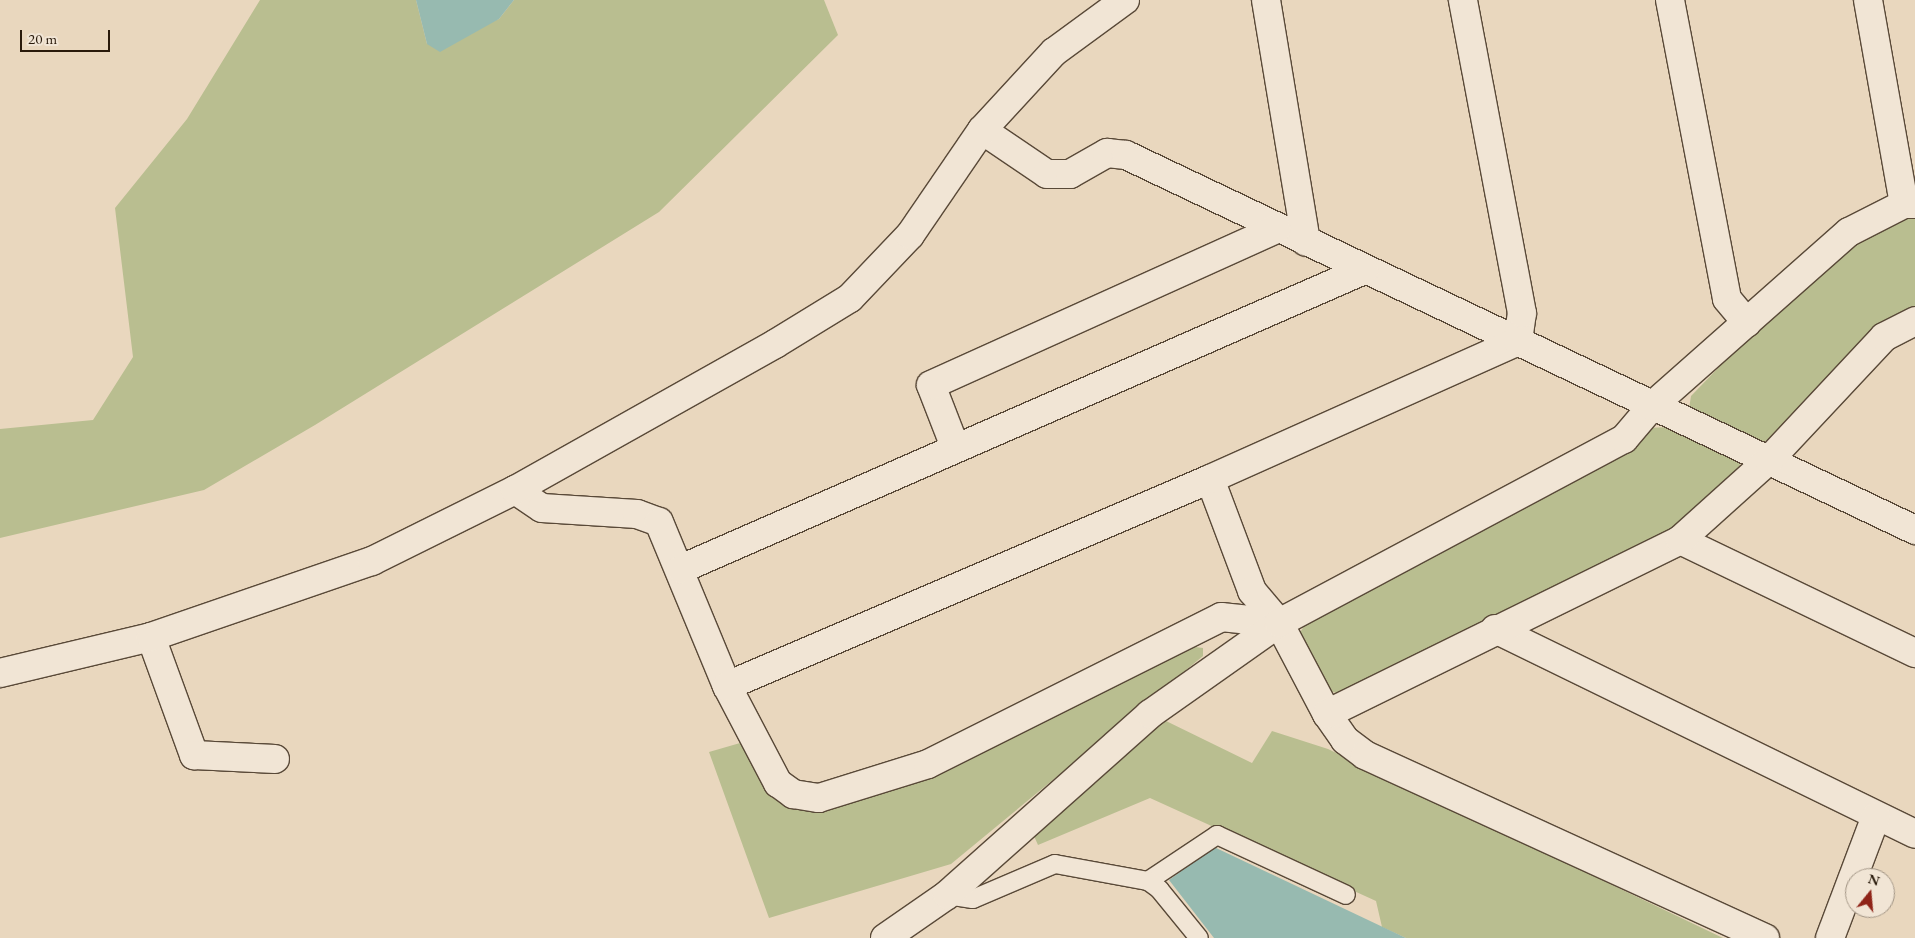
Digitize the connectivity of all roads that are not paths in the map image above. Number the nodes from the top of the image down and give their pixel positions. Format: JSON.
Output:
{"nodes":[{"id":1,"x":1124,"y":0,"type":"edge"},
{"id":2,"x":1266,"y":0,"type":"edge"},
{"id":3,"x":1463,"y":0,"type":"edge"},
{"id":4,"x":1670,"y":0,"type":"edge"},
{"id":5,"x":1868,"y":0,"type":"edge"},
{"id":6,"x":982,"y":130,"type":"junction"},
{"id":7,"x":1909,"y":204,"type":"edge"},
{"id":8,"x":1276,"y":229,"type":"junction"},
{"id":9,"x":1306,"y":242,"type":"junction"},
{"id":10,"x":1364,"y":270,"type":"junction"},
{"id":11,"x":1913,"y":322,"type":"edge"},
{"id":12,"x":1747,"y":323,"type":"junction"},
{"id":13,"x":1518,"y":341,"type":"junction"},
{"id":14,"x":1652,"y":406,"type":"junction"},
{"id":15,"x":955,"y":447,"type":"junction"},
{"id":16,"x":1769,"y":460,"type":"junction"},
{"id":17,"x":1210,"y":479,"type":"junction"},
{"id":18,"x":514,"y":490,"type":"junction"},
{"id":19,"x":1915,"y":530,"type":"edge"},
{"id":20,"x":1680,"y":540,"type":"junction"},
{"id":21,"x":681,"y":569,"type":"junction"},
{"id":22,"x":1279,"y":623,"type":"junction"},
{"id":23,"x":1495,"y":629,"type":"junction"},
{"id":24,"x":151,"y":637,"type":"junction"},
{"id":25,"x":1915,"y":653,"type":"edge"},
{"id":26,"x":0,"y":673,"type":"edge"},
{"id":27,"x":727,"y":686,"type":"junction"},
{"id":28,"x":1327,"y":714,"type":"junction"},
{"id":29,"x":275,"y":759,"type":"dead end"},
{"id":30,"x":1876,"y":816,"type":"junction"},
{"id":31,"x":1915,"y":834,"type":"edge"},
{"id":32,"x":1148,"y":881,"type":"junction"},
{"id":33,"x":947,"y":895,"type":"junction"},
{"id":34,"x":1346,"y":895,"type":"dead end"},
{"id":35,"x":885,"y":938,"type":"edge"},
{"id":36,"x":1199,"y":938,"type":"edge"},
{"id":37,"x":1764,"y":938,"type":"edge"},
{"id":38,"x":1830,"y":938,"type":"edge"}],
"edges":[{"from":1,"to":6,"type":"street"},
{"from":2,"to":9,"type":"street"},
{"from":3,"to":13,"type":"street"},
{"from":4,"to":12,"type":"street"},
{"from":5,"to":7,"type":"street"},
{"from":6,"to":8,"type":"street"},
{"from":6,"to":18,"type":"street"},
{"from":7,"to":12,"type":"street"},
{"from":8,"to":9,"type":"street"},
{"from":8,"to":15,"type":"street"},
{"from":9,"to":10,"type":"street"},
{"from":10,"to":13,"type":"street"},
{"from":10,"to":15,"type":"street"},
{"from":11,"to":16,"type":"street"},
{"from":12,"to":14,"type":"street"},
{"from":13,"to":14,"type":"street"},
{"from":13,"to":17,"type":"street"},
{"from":14,"to":16,"type":"street"},
{"from":14,"to":22,"type":"street"},
{"from":15,"to":21,"type":"street"},
{"from":16,"to":19,"type":"street"},
{"from":16,"to":20,"type":"street"},
{"from":17,"to":22,"type":"street"},
{"from":17,"to":27,"type":"street"},
{"from":18,"to":21,"type":"street"},
{"from":18,"to":24,"type":"street"},
{"from":20,"to":23,"type":"street"},
{"from":20,"to":25,"type":"street"},
{"from":21,"to":27,"type":"street"},
{"from":22,"to":27,"type":"street"},
{"from":22,"to":28,"type":"street"},
{"from":22,"to":33,"type":"street"},
{"from":23,"to":28,"type":"street"},
{"from":23,"to":30,"type":"street"},
{"from":24,"to":26,"type":"street"},
{"from":24,"to":29,"type":"street"},
{"from":28,"to":37,"type":"street"},
{"from":30,"to":31,"type":"street"},
{"from":30,"to":38,"type":"street"},
{"from":32,"to":33,"type":"lane"},
{"from":32,"to":34,"type":"lane"},
{"from":32,"to":36,"type":"lane"},
{"from":33,"to":35,"type":"street"}]}
